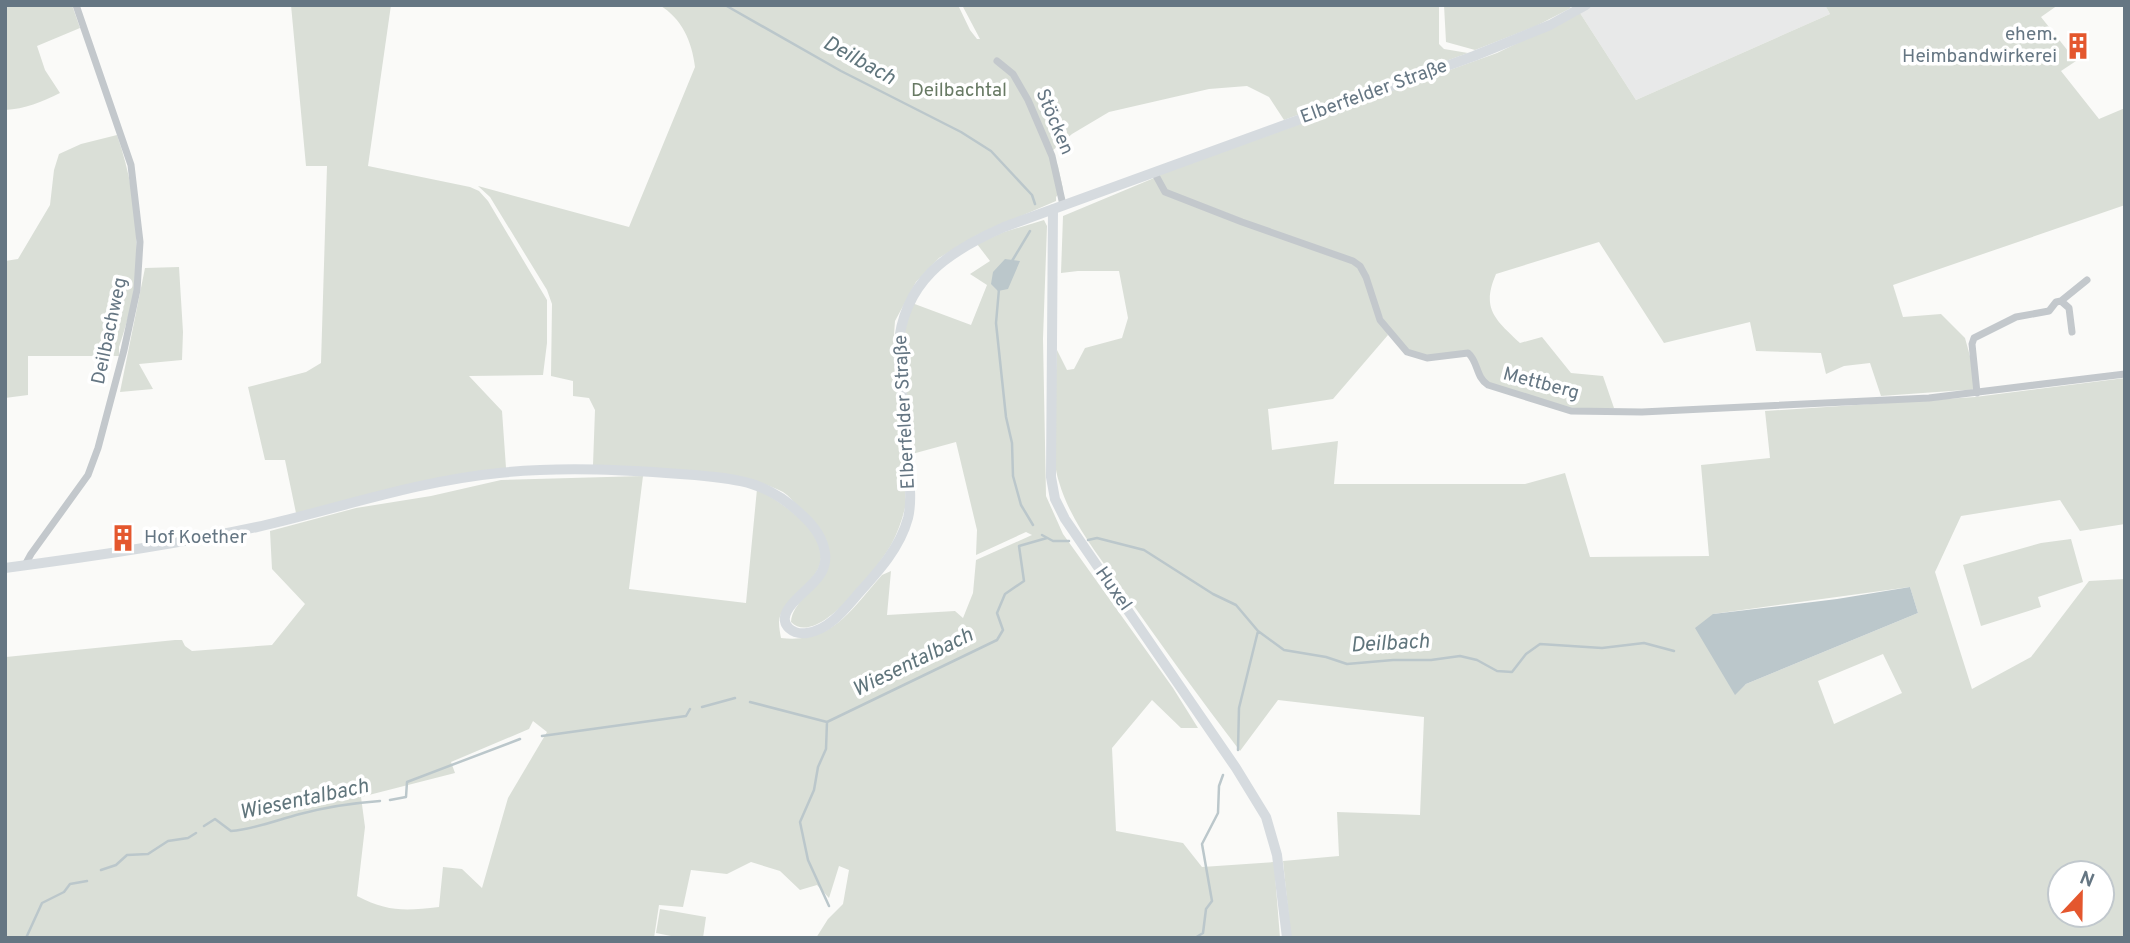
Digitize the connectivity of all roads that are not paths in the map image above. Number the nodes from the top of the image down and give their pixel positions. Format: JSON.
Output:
{"nodes":[{"id":1,"x":76,"y":5,"type":"edge"},
{"id":2,"x":1586,"y":5,"type":"edge"},
{"id":3,"x":997,"y":61,"type":"dead end"},
{"id":4,"x":1154,"y":172,"type":"junction"},
{"id":5,"x":1058,"y":207,"type":"junction"},
{"id":6,"x":2087,"y":280,"type":"dead end"},
{"id":7,"x":2061,"y":301,"type":"junction"},
{"id":8,"x":2071,"y":332,"type":"dead end"},
{"id":9,"x":2125,"y":374,"type":"edge"},
{"id":10,"x":1978,"y":393,"type":"junction"},
{"id":11,"x":25,"y":565,"type":"junction"},
{"id":12,"x":5,"y":568,"type":"edge"},
{"id":13,"x":1287,"y":938,"type":"edge"}],
"edges":[{"from":1,"to":11,"type":"street","name":"Deilbachweg"},
{"from":2,"to":4,"type":"main road","name":"Elberfelder Straße"},
{"from":3,"to":5,"type":"street","name":"Stöcken"},
{"from":4,"to":5,"type":"main road","name":"Elberfelder Straße"},
{"from":4,"to":10,"type":"street","name":"Mettberg"},
{"from":5,"to":11,"type":"main road","name":"Elberfelder Straße"},
{"from":5,"to":13,"type":"main road","name":"Huxel"},
{"from":6,"to":7,"type":"street"},
{"from":7,"to":8,"type":"street"},
{"from":7,"to":10,"type":"street"},
{"from":9,"to":10,"type":"street","name":"Mettberg"},
{"from":11,"to":12,"type":"main road","name":"Elberfelder Straße"}]}
